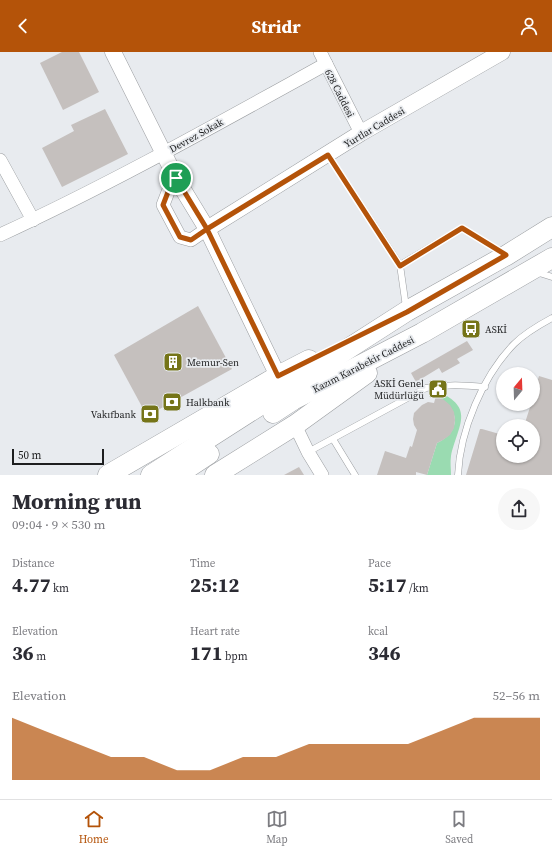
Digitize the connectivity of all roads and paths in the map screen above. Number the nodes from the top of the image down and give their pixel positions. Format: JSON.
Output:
{"nodes":[{"id":1,"x":113,"y":52,"type":"edge"},
{"id":2,"x":320,"y":52,"type":"edge"},
{"id":3,"x":502,"y":52,"type":"edge"},
{"id":4,"x":326,"y":64,"type":"junction"},
{"id":5,"x":361,"y":133,"type":"junction"},
{"id":6,"x":163,"y":154,"type":"junction"},
{"id":7,"x":328,"y":155,"type":"junction"},
{"id":8,"x":0,"y":160,"type":"edge"},
{"id":9,"x":176,"y":178,"type":"junction"},
{"id":10,"x":33,"y":220,"type":"junction"},
{"id":11,"x":552,"y":226,"type":"edge"},
{"id":12,"x":207,"y":229,"type":"junction"},
{"id":13,"x":0,"y":235,"type":"edge"},
{"id":14,"x":506,"y":255,"type":"junction"},
{"id":15,"x":552,"y":258,"type":"edge"},
{"id":16,"x":400,"y":266,"type":"junction"},
{"id":17,"x":530,"y":271,"type":"junction"},
{"id":18,"x":552,"y":277,"type":"edge"},
{"id":19,"x":407,"y":312,"type":"junction"},
{"id":20,"x":552,"y":318,"type":"edge"},
{"id":21,"x":422,"y":333,"type":"junction"},
{"id":22,"x":485,"y":387,"type":"junction"},
{"id":23,"x":286,"y":388,"type":"junction"},
{"id":24,"x":295,"y":425,"type":"junction"},
{"id":25,"x":333,"y":439,"type":"junction"},
{"id":26,"x":308,"y":452,"type":"junction"},
{"id":27,"x":108,"y":475,"type":"edge"},
{"id":28,"x":151,"y":475,"type":"edge"},
{"id":29,"x":177,"y":475,"type":"edge"},
{"id":30,"x":215,"y":475,"type":"edge"},
{"id":31,"x":322,"y":475,"type":"edge"},
{"id":32,"x":355,"y":475,"type":"edge"},
{"id":33,"x":458,"y":475,"type":"edge"}],
"edges":[{"from":1,"to":6,"type":"street"},
{"from":2,"to":4,"type":"street","name":"628 Caddesi"},
{"from":3,"to":5,"type":"street","name":"Yurtlar Caddesi"},
{"from":4,"to":5,"type":"street","name":"628 Caddesi"},
{"from":4,"to":6,"type":"street","name":"Devrez Sokak"},
{"from":5,"to":7,"type":"street","name":"Yurtlar Caddesi"},
{"from":6,"to":9,"type":"street"},
{"from":6,"to":10,"type":"street","name":"Devrez Sokak"},
{"from":7,"to":12,"type":"street","name":"Yurtlar Caddesi"},
{"from":7,"to":16,"type":"lane"},
{"from":8,"to":10,"type":"street"},
{"from":9,"to":12,"type":"street"},
{"from":9,"to":12,"type":"street"},
{"from":10,"to":13,"type":"street","name":"Devrez Sokak"},
{"from":11,"to":14,"type":"main road","name":"Kazım Karabekir Caddesi"},
{"from":12,"to":23,"type":"street"},
{"from":14,"to":16,"type":"lane"},
{"from":14,"to":19,"type":"main road","name":"Kazım Karabekir Caddesi"},
{"from":15,"to":17,"type":"main road","name":"Kazım Karabekir Caddesi"},
{"from":16,"to":19,"type":"lane"},
{"from":17,"to":18,"type":"lane"},
{"from":17,"to":21,"type":"main road","name":"Kazım Karabekir Caddesi"},
{"from":19,"to":23,"type":"main road","name":"Kazım Karabekir Caddesi"},
{"from":20,"to":22,"type":"lane"},
{"from":21,"to":23,"type":"main road","name":"Kazım Karabekir Caddesi"},
{"from":21,"to":24,"type":"main road"},
{"from":22,"to":25,"type":"lane"},
{"from":22,"to":33,"type":"lane"},
{"from":23,"to":27,"type":"main road"},
{"from":23,"to":28,"type":"main road","name":"Kazım Karabekir Caddesi"},
{"from":23,"to":29,"type":"main road","name":"Kazım Karabekir Caddesi"},
{"from":24,"to":26,"type":"street"},
{"from":24,"to":30,"type":"main road"},
{"from":25,"to":26,"type":"lane"},
{"from":25,"to":32,"type":"lane"},
{"from":26,"to":31,"type":"street"}]}
